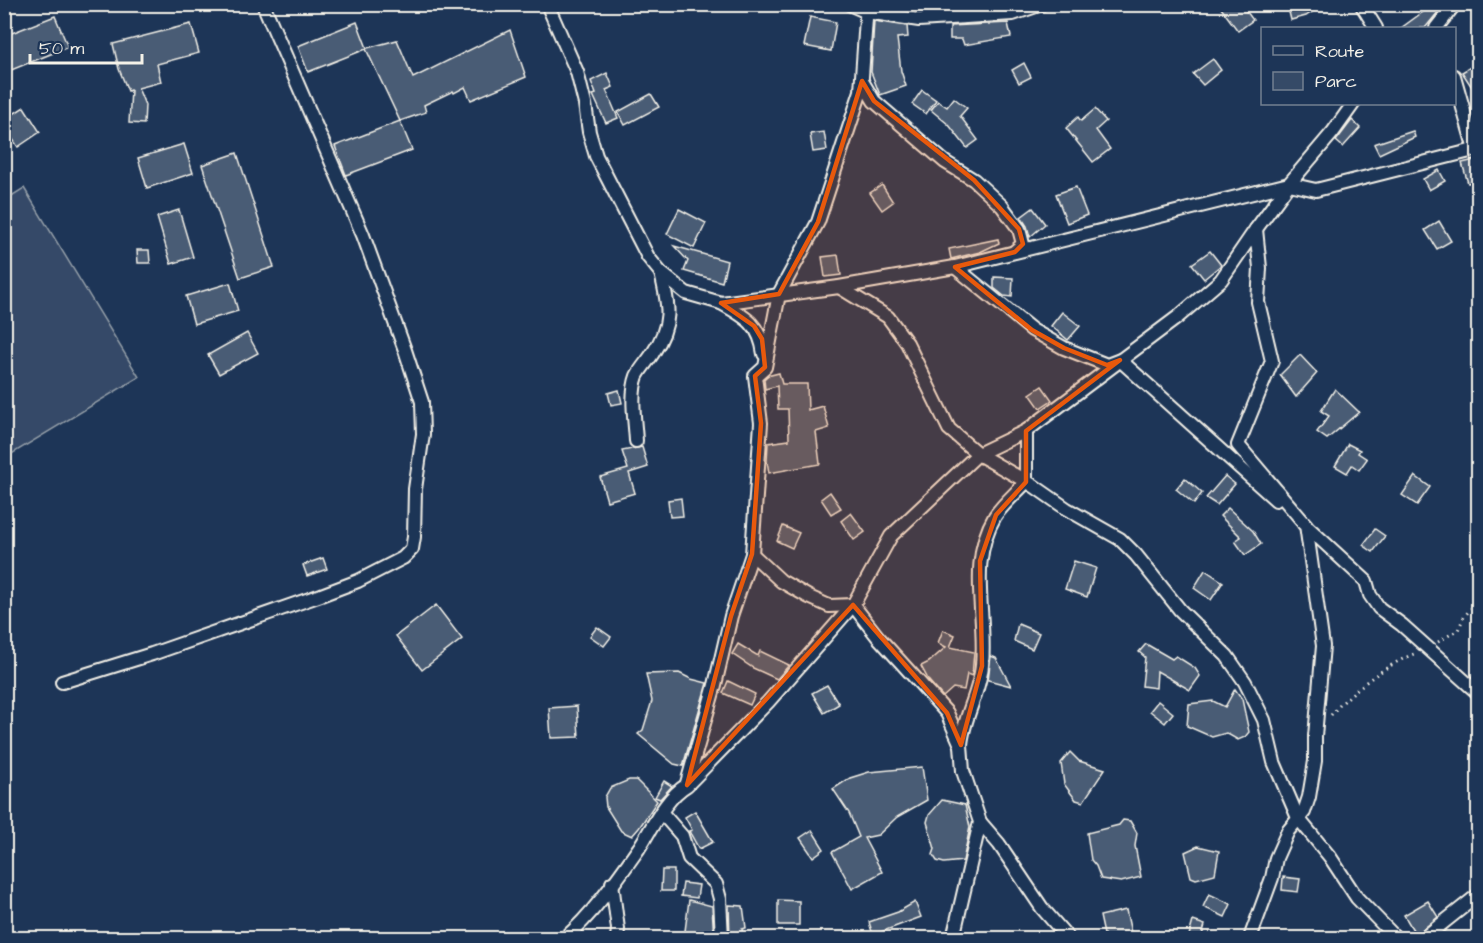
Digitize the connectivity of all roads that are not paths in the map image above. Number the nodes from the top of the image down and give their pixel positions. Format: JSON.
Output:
{"nodes":[{"id":1,"x":263,"y":4,"type":"edge"},
{"id":2,"x":547,"y":4,"type":"edge"},
{"id":3,"x":849,"y":4,"type":"edge"},
{"id":4,"x":1042,"y":4,"type":"edge"},
{"id":5,"x":1361,"y":4,"type":"edge"},
{"id":6,"x":1455,"y":4,"type":"edge"},
{"id":7,"x":867,"y":8,"type":"edge"},
{"id":8,"x":1442,"y":26,"type":"edge"},
{"id":9,"x":1375,"y":27,"type":"edge"},
{"id":10,"x":1456,"y":79,"type":"edge"},
{"id":11,"x":862,"y":81,"type":"junction"},
{"id":12,"x":1352,"y":105,"type":"edge"},
{"id":13,"x":1477,"y":150,"type":"edge"},
{"id":14,"x":1289,"y":184,"type":"junction"},
{"id":15,"x":1256,"y":229,"type":"junction"},
{"id":16,"x":1015,"y":252,"type":"junction"},
{"id":17,"x":955,"y":267,"type":"junction"},
{"id":18,"x":661,"y":273,"type":"junction"},
{"id":19,"x":839,"y":287,"type":"junction"},
{"id":20,"x":779,"y":294,"type":"junction"},
{"id":21,"x":721,"y":303,"type":"junction"},
{"id":22,"x":1120,"y":360,"type":"junction"},
{"id":23,"x":765,"y":367,"type":"junction"},
{"id":24,"x":1026,"y":431,"type":"junction"},
{"id":25,"x":636,"y":441,"type":"dead end"},
{"id":26,"x":978,"y":454,"type":"junction"},
{"id":27,"x":1026,"y":483,"type":"junction"},
{"id":28,"x":1306,"y":525,"type":"junction"},
{"id":29,"x":752,"y":554,"type":"junction"},
{"id":30,"x":853,"y":605,"type":"junction"},
{"id":31,"x":62,"y":682,"type":"dead end"},
{"id":32,"x":1479,"y":693,"type":"edge"},
{"id":33,"x":961,"y":745,"type":"junction"},
{"id":34,"x":687,"y":785,"type":"junction"},
{"id":35,"x":661,"y":813,"type":"junction"},
{"id":36,"x":1298,"y":818,"type":"junction"},
{"id":37,"x":980,"y":822,"type":"junction"},
{"id":38,"x":612,"y":883,"type":"junction"},
{"id":39,"x":1479,"y":895,"type":"edge"},
{"id":40,"x":574,"y":934,"type":"edge"},
{"id":41,"x":565,"y":939,"type":"edge"},
{"id":42,"x":617,"y":939,"type":"edge"},
{"id":43,"x":722,"y":939,"type":"edge"},
{"id":44,"x":953,"y":939,"type":"edge"},
{"id":45,"x":1068,"y":939,"type":"edge"},
{"id":46,"x":1250,"y":939,"type":"edge"},
{"id":47,"x":1396,"y":939,"type":"edge"},
{"id":48,"x":1424,"y":939,"type":"edge"}],
"edges":[{"from":1,"to":31,"type":"street"},
{"from":2,"to":18,"type":"street"},
{"from":3,"to":7,"type":"street"},
{"from":4,"to":7,"type":"street"},
{"from":5,"to":9,"type":"street"},
{"from":6,"to":8,"type":"street"},
{"from":7,"to":11,"type":"street"},
{"from":10,"to":13,"type":"street"},
{"from":11,"to":16,"type":"street"},
{"from":11,"to":20,"type":"street"},
{"from":12,"to":14,"type":"street"},
{"from":13,"to":14,"type":"street"},
{"from":14,"to":15,"type":"street"},
{"from":14,"to":16,"type":"street"},
{"from":15,"to":22,"type":"street"},
{"from":15,"to":28,"type":"street"},
{"from":16,"to":17,"type":"street"},
{"from":17,"to":19,"type":"street"},
{"from":17,"to":22,"type":"street"},
{"from":18,"to":21,"type":"street"},
{"from":18,"to":25,"type":"street"},
{"from":19,"to":20,"type":"street"},
{"from":19,"to":26,"type":"street"},
{"from":20,"to":21,"type":"street"},
{"from":20,"to":23,"type":"street"},
{"from":21,"to":23,"type":"street"},
{"from":22,"to":24,"type":"street"},
{"from":22,"to":28,"type":"street"},
{"from":23,"to":29,"type":"street"},
{"from":24,"to":26,"type":"street"},
{"from":24,"to":27,"type":"street"},
{"from":26,"to":27,"type":"street"},
{"from":26,"to":30,"type":"street"},
{"from":27,"to":33,"type":"street"},
{"from":27,"to":36,"type":"street"},
{"from":28,"to":32,"type":"street"},
{"from":28,"to":36,"type":"street"},
{"from":29,"to":30,"type":"street"},
{"from":29,"to":34,"type":"street"},
{"from":30,"to":33,"type":"street"},
{"from":30,"to":34,"type":"street"},
{"from":33,"to":37,"type":"street"},
{"from":34,"to":35,"type":"street"},
{"from":35,"to":38,"type":"street"},
{"from":35,"to":43,"type":"street"},
{"from":36,"to":46,"type":"street"},
{"from":36,"to":47,"type":"street"},
{"from":37,"to":44,"type":"street"},
{"from":37,"to":45,"type":"street"},
{"from":38,"to":40,"type":"street"},
{"from":38,"to":42,"type":"street"},
{"from":39,"to":48,"type":"street"},
{"from":40,"to":41,"type":"street"}]}
